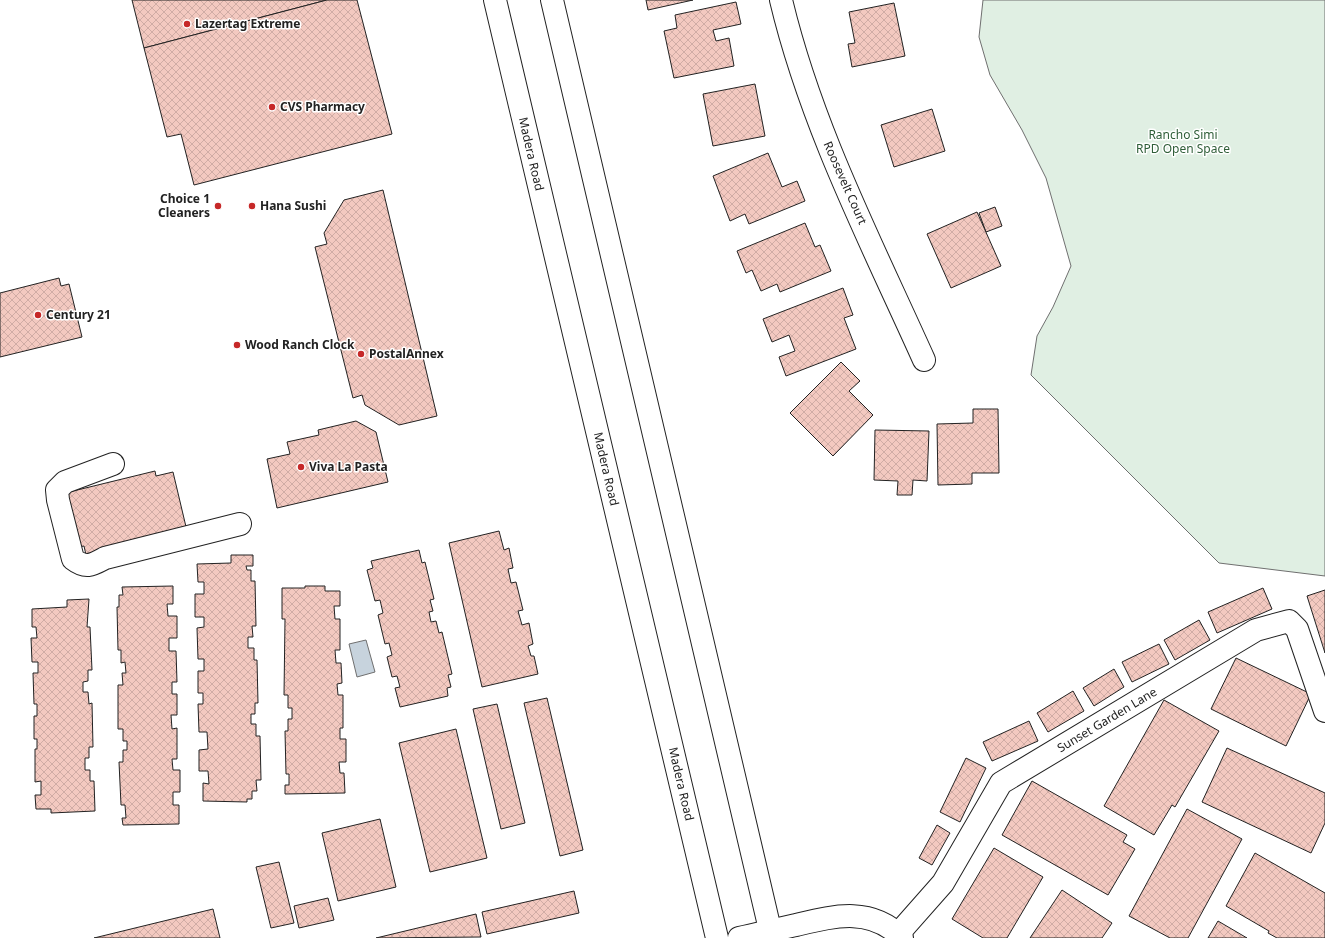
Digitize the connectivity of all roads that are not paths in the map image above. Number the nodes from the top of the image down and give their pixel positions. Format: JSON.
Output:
{"nodes":[{"id":1,"x":495,"y":0,"type":"edge"},
{"id":2,"x":552,"y":0,"type":"edge"},
{"id":3,"x":781,"y":0,"type":"edge"},
{"id":4,"x":924,"y":360,"type":"dead end"},
{"id":5,"x":113,"y":464,"type":"dead end"},
{"id":6,"x":240,"y":524,"type":"dead end"},
{"id":7,"x":1325,"y":712,"type":"edge"},
{"id":8,"x":771,"y":934,"type":"edge"},
{"id":9,"x":900,"y":936,"type":"edge"},
{"id":10,"x":717,"y":938,"type":"edge"},
{"id":11,"x":739,"y":938,"type":"edge"}],
"edges":[{"from":1,"to":10,"type":"main road","name":"Madera Road"},
{"from":2,"to":8,"type":"main road"},
{"from":3,"to":4,"type":"main road","name":"Roosevelt Court"},
{"from":5,"to":6,"type":"main road"},
{"from":7,"to":9,"type":"main road","name":"Sunset Garden Lane"},
{"from":8,"to":9,"type":"main road","name":"Sunset Garden Lane"},
{"from":8,"to":11,"type":"main road","name":"Sunset Garden Lane"}]}
